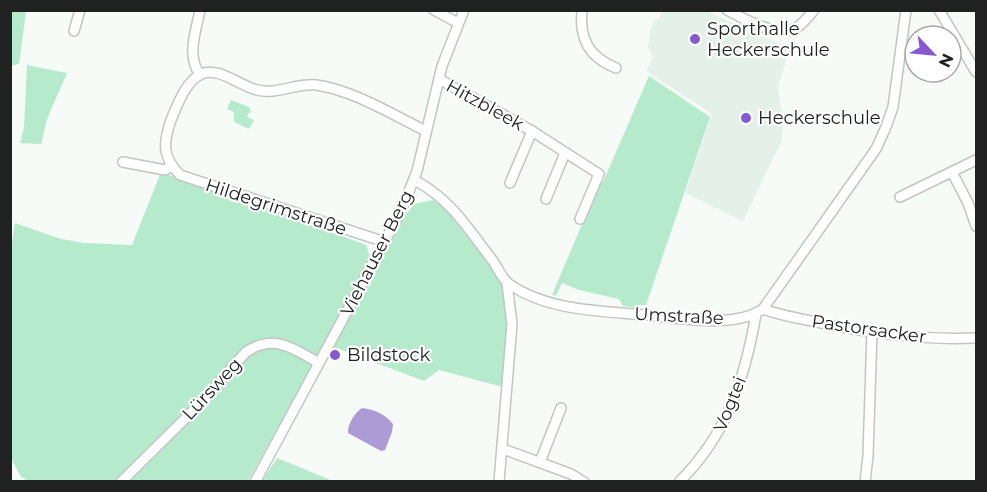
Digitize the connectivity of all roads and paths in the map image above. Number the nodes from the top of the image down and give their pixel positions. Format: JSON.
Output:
{"nodes":[{"id":1,"x":80,"y":10,"type":"edge"},
{"id":2,"x":200,"y":10,"type":"edge"},
{"id":3,"x":434,"y":10,"type":"edge"},
{"id":4,"x":464,"y":10,"type":"edge"},
{"id":5,"x":582,"y":10,"type":"edge"},
{"id":6,"x":727,"y":10,"type":"edge"},
{"id":7,"x":814,"y":10,"type":"edge"},
{"id":8,"x":906,"y":10,"type":"edge"},
{"id":9,"x":939,"y":10,"type":"edge"},
{"id":10,"x":458,"y":23,"type":"junction"},
{"id":11,"x":74,"y":31,"type":"dead end"},
{"id":12,"x":616,"y":69,"type":"dead end"},
{"id":13,"x":976,"y":72,"type":"edge"},
{"id":14,"x":200,"y":75,"type":"junction"},
{"id":15,"x":439,"y":79,"type":"junction"},
{"id":16,"x":426,"y":131,"type":"junction"},
{"id":17,"x":532,"y":131,"type":"junction"},
{"id":18,"x":565,"y":153,"type":"junction"},
{"id":19,"x":976,"y":160,"type":"edge"},
{"id":20,"x":123,"y":162,"type":"dead end"},
{"id":21,"x":171,"y":166,"type":"junction"},
{"id":22,"x":952,"y":172,"type":"junction"},
{"id":23,"x":414,"y":180,"type":"junction"},
{"id":24,"x":510,"y":183,"type":"dead end"},
{"id":25,"x":900,"y":197,"type":"dead end"},
{"id":26,"x":546,"y":199,"type":"dead end"},
{"id":27,"x":580,"y":219,"type":"dead end"},
{"id":28,"x":976,"y":226,"type":"edge"},
{"id":29,"x":385,"y":242,"type":"junction"},
{"id":30,"x":507,"y":283,"type":"junction"},
{"id":31,"x":760,"y":311,"type":"junction"},
{"id":32,"x":872,"y":332,"type":"junction"},
{"id":33,"x":976,"y":340,"type":"edge"},
{"id":34,"x":319,"y":363,"type":"junction"},
{"id":35,"x":561,"y":408,"type":"dead end"},
{"id":36,"x":503,"y":449,"type":"junction"},
{"id":37,"x":540,"y":462,"type":"junction"},
{"id":38,"x":121,"y":482,"type":"edge"},
{"id":39,"x":255,"y":482,"type":"edge"},
{"id":40,"x":499,"y":482,"type":"edge"},
{"id":41,"x":584,"y":482,"type":"edge"},
{"id":42,"x":679,"y":482,"type":"edge"},
{"id":43,"x":865,"y":482,"type":"edge"}],
"edges":[{"from":1,"to":11,"type":"street"},
{"from":2,"to":14,"type":"street"},
{"from":3,"to":10,"type":"street"},
{"from":4,"to":10,"type":"street","name":"Viehauser Berg"},
{"from":5,"to":12,"type":"street"},
{"from":6,"to":7,"type":"street"},
{"from":8,"to":31,"type":"street"},
{"from":9,"to":13,"type":"street"},
{"from":10,"to":15,"type":"street","name":"Viehauser Berg"},
{"from":14,"to":16,"type":"street"},
{"from":14,"to":21,"type":"street"},
{"from":15,"to":16,"type":"street","name":"Viehauser Berg"},
{"from":15,"to":17,"type":"street","name":"Hitzbleek"},
{"from":16,"to":23,"type":"street","name":"Viehauser Berg"},
{"from":17,"to":18,"type":"street","name":"Hitzbleek"},
{"from":17,"to":24,"type":"street","name":"Hitzbleek"},
{"from":18,"to":26,"type":"street"},
{"from":18,"to":27,"type":"street","name":"Hitzbleek"},
{"from":19,"to":22,"type":"street"},
{"from":20,"to":21,"type":"street","name":"Hildegrimstraße"},
{"from":21,"to":29,"type":"street","name":"Hildegrimstraße"},
{"from":22,"to":25,"type":"street"},
{"from":22,"to":28,"type":"street"},
{"from":23,"to":29,"type":"street","name":"Viehauser Berg"},
{"from":23,"to":30,"type":"street"},
{"from":29,"to":34,"type":"street","name":"Viehauser Berg"},
{"from":30,"to":31,"type":"street","name":"Umstraße"},
{"from":30,"to":36,"type":"street"},
{"from":31,"to":32,"type":"street","name":"Pastorsacker"},
{"from":31,"to":42,"type":"street","name":"Vogtei"},
{"from":32,"to":33,"type":"street","name":"Pastorsacker"},
{"from":32,"to":43,"type":"street"},
{"from":34,"to":38,"type":"street","name":"Lürsweg"},
{"from":34,"to":39,"type":"street","name":"Viehauser Berg"},
{"from":35,"to":37,"type":"street"},
{"from":36,"to":37,"type":"street"},
{"from":36,"to":40,"type":"street"},
{"from":37,"to":41,"type":"street"}]}
